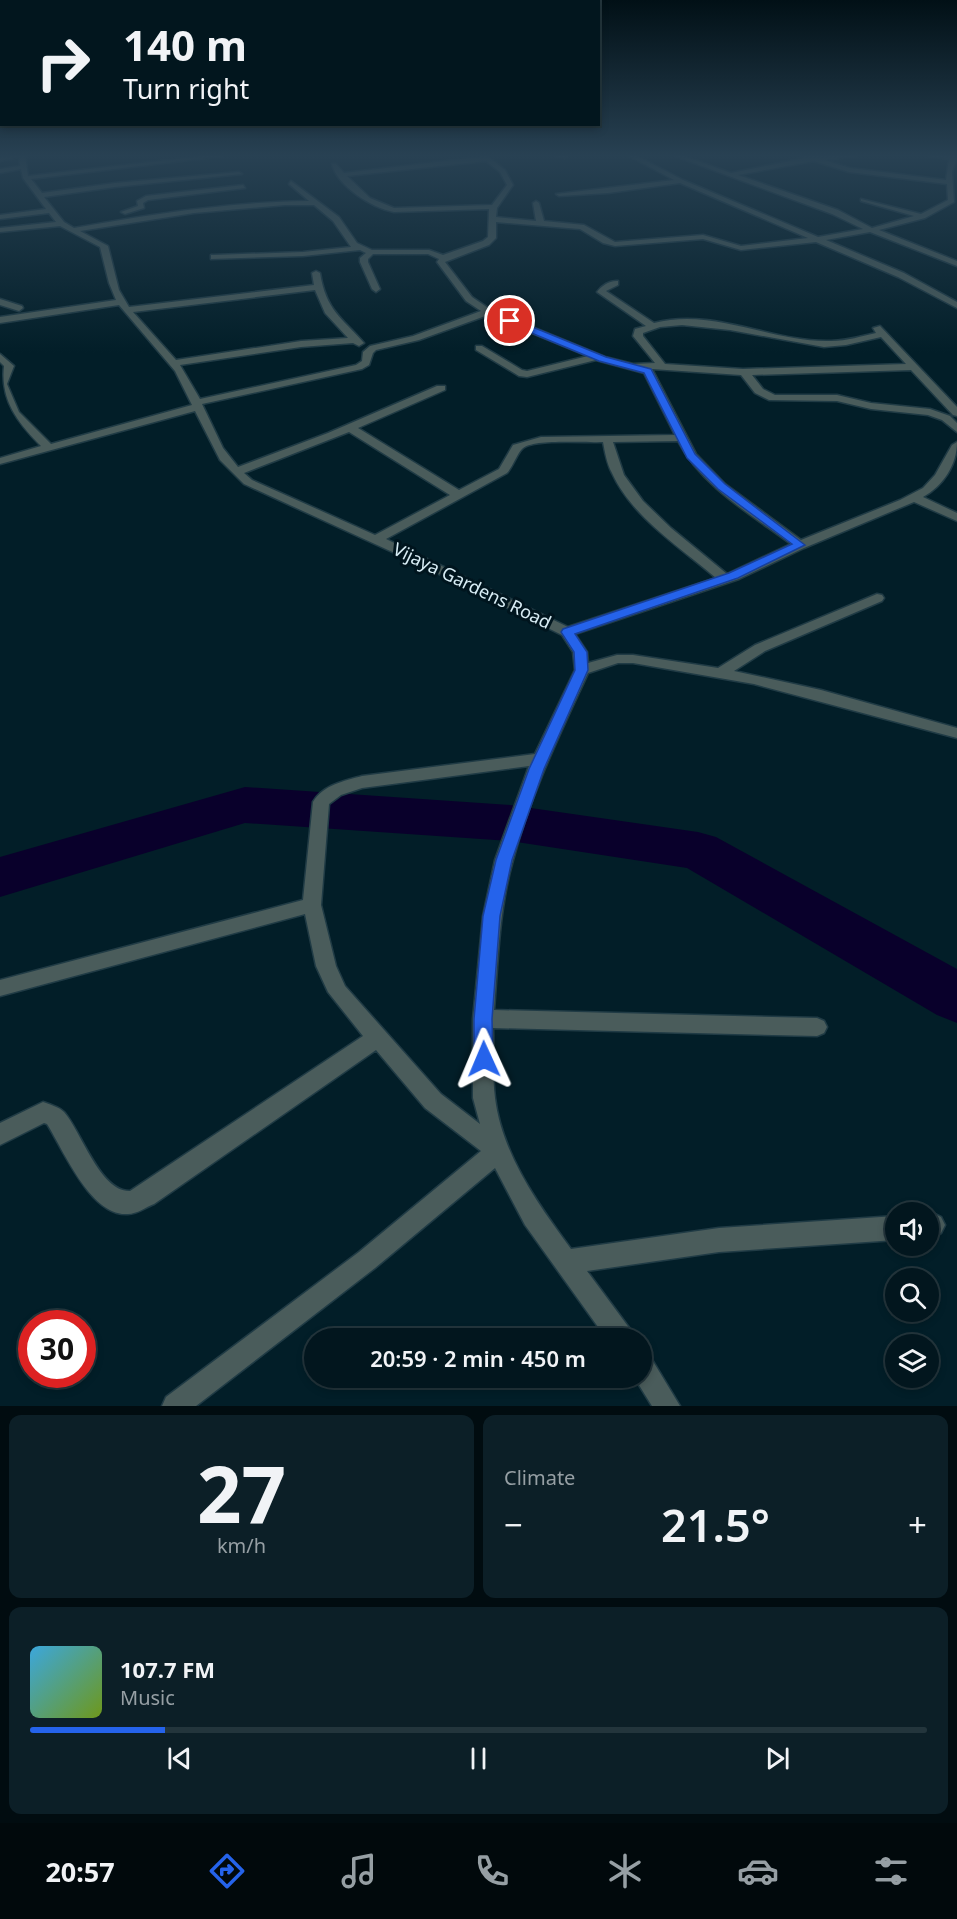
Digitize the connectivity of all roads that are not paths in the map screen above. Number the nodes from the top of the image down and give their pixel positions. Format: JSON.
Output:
{"nodes":[{"id":1,"x":84,"y":222,"type":"edge"},
{"id":2,"x":337,"y":222,"type":"edge"},
{"id":3,"x":491,"y":222,"type":"edge"},
{"id":4,"x":534,"y":222,"type":"edge"},
{"id":5,"x":540,"y":222,"type":"joint"},
{"id":6,"x":778,"y":222,"type":"edge"},
{"id":7,"x":854,"y":222,"type":"edge"},
{"id":8,"x":902,"y":222,"type":"edge"},
{"id":9,"x":66,"y":223,"type":"junction"},
{"id":10,"x":0,"y":230,"type":"edge"},
{"id":11,"x":871,"y":230,"type":"junction"},
{"id":12,"x":819,"y":239,"type":"junction"},
{"id":13,"x":360,"y":248,"type":"junction"},
{"id":14,"x":371,"y":252,"type":"junction"},
{"id":15,"x":214,"y":257,"type":"dead end"},
{"id":16,"x":443,"y":258,"type":"junction"},
{"id":17,"x":957,"y":264,"type":"edge"},
{"id":18,"x":316,"y":273,"type":"dead end"},
{"id":19,"x":615,"y":283,"type":"dead end"},
{"id":20,"x":317,"y":287,"type":"junction"},
{"id":21,"x":376,"y":289,"type":"dead end"},
{"id":22,"x":0,"y":302,"type":"edge"},
{"id":23,"x":121,"y":302,"type":"junction"},
{"id":24,"x":957,"y":305,"type":"edge"},
{"id":25,"x":19,"y":308,"type":"junction"},
{"id":26,"x":0,"y":311,"type":"edge"},
{"id":27,"x":488,"y":312,"type":"junction"},
{"id":28,"x":0,"y":320,"type":"edge"},
{"id":29,"x":875,"y":325,"type":"dead end"},
{"id":30,"x":652,"y":326,"type":"junction"},
{"id":31,"x":883,"y":334,"type":"junction"},
{"id":32,"x":355,"y":340,"type":"junction"},
{"id":33,"x":479,"y":348,"type":"dead end"},
{"id":34,"x":368,"y":351,"type":"junction"},
{"id":35,"x":0,"y":357,"type":"edge"},
{"id":36,"x":597,"y":357,"type":"junction"},
{"id":37,"x":173,"y":363,"type":"junction"},
{"id":38,"x":637,"y":366,"type":"junction"},
{"id":39,"x":663,"y":367,"type":"junction"},
{"id":40,"x":916,"y":367,"type":"junction"},
{"id":41,"x":743,"y":372,"type":"junction"},
{"id":42,"x":441,"y":388,"type":"dead end"},
{"id":43,"x":196,"y":405,"type":"junction"},
{"id":44,"x":957,"y":413,"type":"edge"},
{"id":45,"x":349,"y":427,"type":"junction"},
{"id":46,"x":957,"y":429,"type":"edge"},
{"id":47,"x":682,"y":438,"type":"junction"},
{"id":48,"x":607,"y":440,"type":"junction"},
{"id":49,"x":957,"y":445,"type":"edge"},
{"id":50,"x":49,"y":448,"type":"junction"},
{"id":51,"x":0,"y":461,"type":"edge"},
{"id":52,"x":236,"y":472,"type":"junction"},
{"id":53,"x":460,"y":496,"type":"junction"},
{"id":54,"x":913,"y":497,"type":"junction"},
{"id":55,"x":957,"y":517,"type":"edge"},
{"id":56,"x":375,"y":540,"type":"junction"},
{"id":57,"x":800,"y":545,"type":"junction"},
{"id":58,"x":726,"y":579,"type":"junction"},
{"id":59,"x":877,"y":598,"type":"dead end"},
{"id":60,"x":567,"y":632,"type":"junction"},
{"id":61,"x":582,"y":670,"type":"junction"},
{"id":62,"x":719,"y":674,"type":"junction"},
{"id":63,"x":957,"y":733,"type":"edge"},
{"id":64,"x":539,"y":764,"type":"junction"},
{"id":65,"x":312,"y":905,"type":"junction"},
{"id":66,"x":0,"y":988,"type":"edge"},
{"id":67,"x":483,"y":1019,"type":"junction"},
{"id":68,"x":817,"y":1027,"type":"dead end"},
{"id":69,"x":378,"y":1037,"type":"junction"},
{"id":70,"x":0,"y":1134,"type":"edge"},
{"id":71,"x":498,"y":1152,"type":"junction"},
{"id":72,"x":885,"y":1229,"type":"edge"},
{"id":73,"x":564,"y":1262,"type":"junction"},
{"id":74,"x":614,"y":1328,"type":"edge"},
{"id":75,"x":652,"y":1383,"type":"edge"},
{"id":76,"x":175,"y":1406,"type":"edge"},
{"id":77,"x":667,"y":1406,"type":"edge"}],
"edges":[{"from":1,"to":9,"type":"street"},
{"from":2,"to":13,"type":"street"},
{"from":3,"to":16,"type":"street"},
{"from":4,"to":5,"type":"street"},
{"from":5,"to":12,"type":"street"},
{"from":6,"to":12,"type":"street"},
{"from":7,"to":11,"type":"street"},
{"from":8,"to":11,"type":"street"},
{"from":9,"to":10,"type":"street"},
{"from":9,"to":23,"type":"street","name":"Vijaya Gardens Road"},
{"from":11,"to":12,"type":"street"},
{"from":11,"to":17,"type":"street"},
{"from":12,"to":24,"type":"street"},
{"from":13,"to":14,"type":"street"},
{"from":13,"to":15,"type":"street"},
{"from":14,"to":16,"type":"street"},
{"from":14,"to":21,"type":"street"},
{"from":16,"to":27,"type":"street"},
{"from":18,"to":20,"type":"street"},
{"from":19,"to":30,"type":"street"},
{"from":20,"to":23,"type":"street"},
{"from":20,"to":32,"type":"street"},
{"from":22,"to":25,"type":"street"},
{"from":23,"to":25,"type":"street"},
{"from":23,"to":28,"type":"street"},
{"from":23,"to":37,"type":"street","name":"Vijaya Gardens Road"},
{"from":25,"to":26,"type":"street"},
{"from":27,"to":34,"type":"street"},
{"from":27,"to":36,"type":"street"},
{"from":29,"to":31,"type":"street"},
{"from":30,"to":31,"type":"street"},
{"from":30,"to":39,"type":"street"},
{"from":31,"to":40,"type":"street"},
{"from":32,"to":34,"type":"street"},
{"from":32,"to":37,"type":"street"},
{"from":33,"to":36,"type":"street"},
{"from":34,"to":43,"type":"street"},
{"from":35,"to":50,"type":"street"},
{"from":36,"to":38,"type":"street"},
{"from":37,"to":43,"type":"street","name":"Vijaya Gardens Road"},
{"from":38,"to":39,"type":"street"},
{"from":38,"to":47,"type":"street"},
{"from":39,"to":41,"type":"street"},
{"from":40,"to":41,"type":"street"},
{"from":40,"to":44,"type":"street"},
{"from":41,"to":46,"type":"street"},
{"from":42,"to":45,"type":"street"},
{"from":43,"to":50,"type":"street"},
{"from":43,"to":52,"type":"street","name":"Vijaya Gardens Road"},
{"from":45,"to":52,"type":"street"},
{"from":45,"to":53,"type":"street"},
{"from":47,"to":48,"type":"street"},
{"from":47,"to":57,"type":"street"},
{"from":48,"to":53,"type":"street"},
{"from":48,"to":58,"type":"street"},
{"from":49,"to":54,"type":"street"},
{"from":50,"to":51,"type":"street"},
{"from":52,"to":56,"type":"street","name":"Vijaya Gardens Road"},
{"from":53,"to":56,"type":"street"},
{"from":54,"to":55,"type":"street"},
{"from":54,"to":57,"type":"street"},
{"from":56,"to":60,"type":"street","name":"Vijaya Gardens Road"},
{"from":57,"to":58,"type":"street"},
{"from":58,"to":60,"type":"street"},
{"from":59,"to":62,"type":"street"},
{"from":60,"to":61,"type":"street","name":"Vijaya Gardens Road"},
{"from":61,"to":62,"type":"street"},
{"from":61,"to":64,"type":"street"},
{"from":62,"to":63,"type":"street"},
{"from":64,"to":65,"type":"street"},
{"from":64,"to":67,"type":"street"},
{"from":65,"to":66,"type":"street"},
{"from":65,"to":69,"type":"street"},
{"from":67,"to":68,"type":"street"},
{"from":67,"to":71,"type":"street"},
{"from":69,"to":70,"type":"street"},
{"from":69,"to":71,"type":"street"},
{"from":71,"to":73,"type":"street"},
{"from":71,"to":76,"type":"street"},
{"from":72,"to":73,"type":"street"},
{"from":73,"to":74,"type":"street"},
{"from":75,"to":77,"type":"street"}]}
